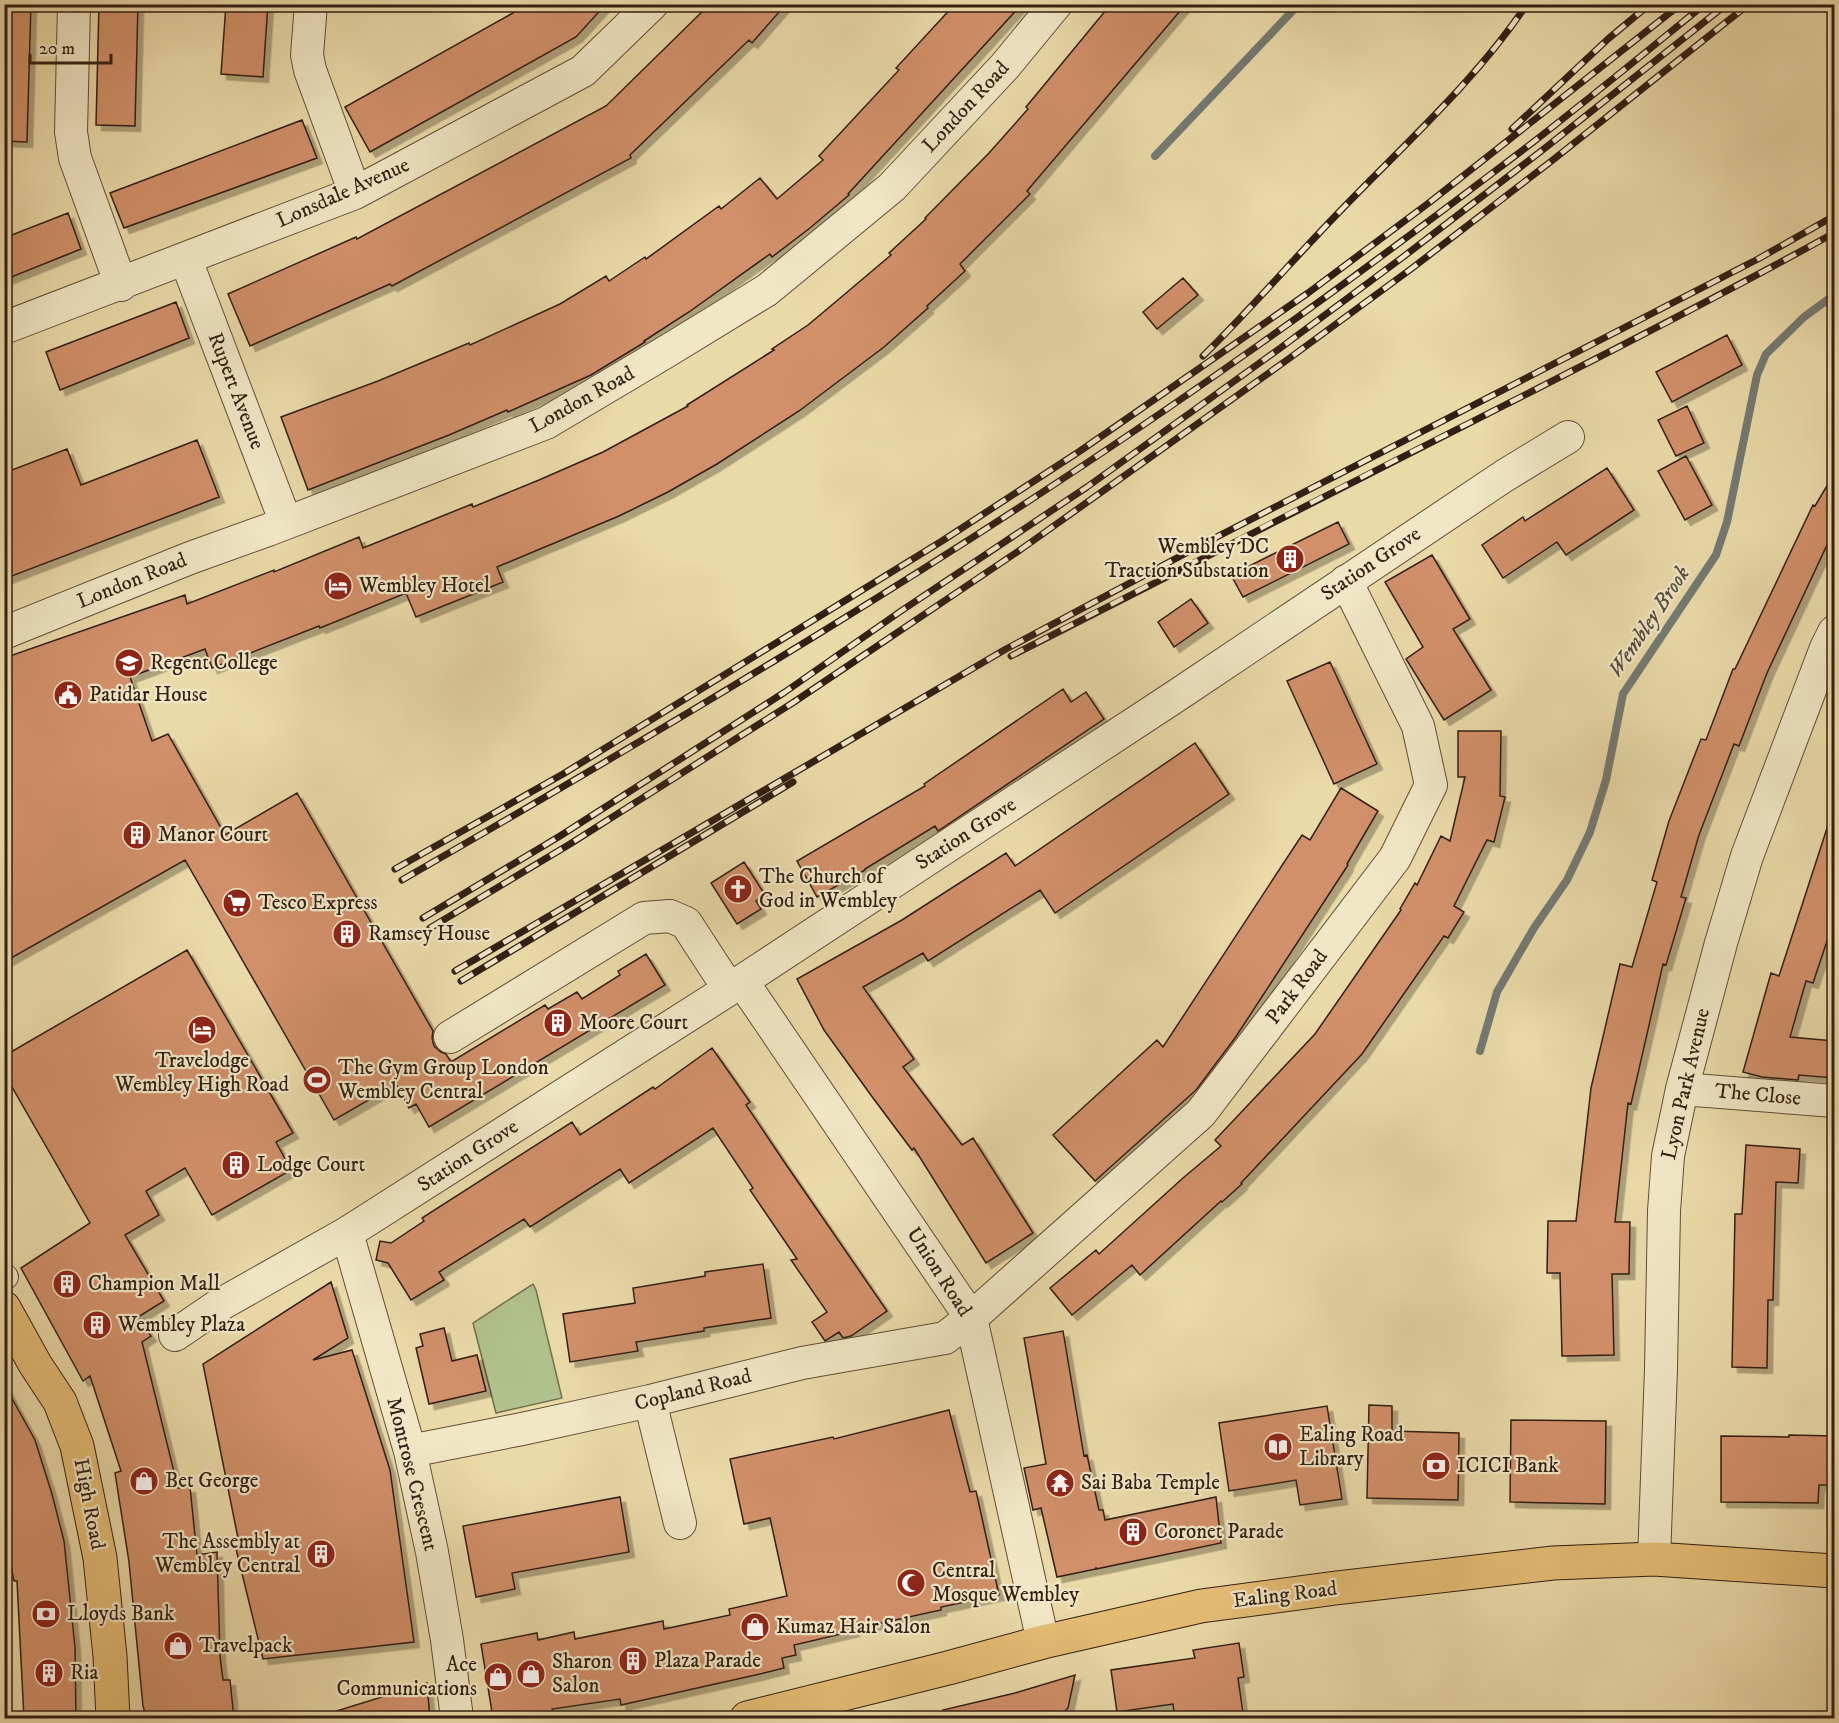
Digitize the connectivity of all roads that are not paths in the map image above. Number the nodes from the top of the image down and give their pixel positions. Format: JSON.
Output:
{"nodes":[{"id":1,"x":74,"y":4,"type":"edge"},
{"id":2,"x":311,"y":4,"type":"edge"},
{"id":3,"x":652,"y":4,"type":"edge"},
{"id":4,"x":1056,"y":4,"type":"edge"},
{"id":5,"x":355,"y":193,"type":"junction"},
{"id":6,"x":186,"y":260,"type":"junction"},
{"id":7,"x":121,"y":285,"type":"junction"},
{"id":8,"x":4,"y":328,"type":"edge"},
{"id":9,"x":1568,"y":437,"type":"dead end"},
{"id":10,"x":286,"y":523,"type":"junction"},
{"id":11,"x":1346,"y":581,"type":"junction"},
{"id":12,"x":1834,"y":632,"type":"edge"},
{"id":13,"x":4,"y":633,"type":"edge"},
{"id":14,"x":736,"y":985,"type":"junction"},
{"id":15,"x":450,"y":1037,"type":"dead end"},
{"id":16,"x":1682,"y":1089,"type":"junction"},
{"id":17,"x":1834,"y":1101,"type":"edge"},
{"id":18,"x":347,"y":1233,"type":"junction"},
{"id":19,"x":5,"y":1288,"type":"edge"},
{"id":20,"x":971,"y":1318,"type":"junction"},
{"id":21,"x":175,"y":1335,"type":"dead end"},
{"id":22,"x":650,"y":1401,"type":"junction"},
{"id":23,"x":410,"y":1451,"type":"junction"},
{"id":24,"x":680,"y":1523,"type":"dead end"},
{"id":25,"x":1654,"y":1559,"type":"junction"},
{"id":26,"x":1834,"y":1571,"type":"edge"},
{"id":27,"x":1043,"y":1642,"type":"junction"},
{"id":28,"x":756,"y":1718,"type":"edge"},
{"id":29,"x":112,"y":1719,"type":"edge"},
{"id":30,"x":457,"y":1719,"type":"edge"}],
"edges":[{"from":1,"to":7,"type":"street"},
{"from":2,"to":5,"type":"street"},
{"from":3,"to":5,"type":"street","name":"Lonsdale Avenue"},
{"from":4,"to":10,"type":"street","name":"London Road"},
{"from":5,"to":6,"type":"street","name":"Lonsdale Avenue"},
{"from":6,"to":7,"type":"street","name":"Lonsdale Avenue"},
{"from":6,"to":10,"type":"street","name":"Rupert Avenue"},
{"from":7,"to":8,"type":"street","name":"Lonsdale Avenue"},
{"from":9,"to":11,"type":"street","name":"Station Grove"},
{"from":10,"to":13,"type":"street","name":"London Road"},
{"from":11,"to":14,"type":"street","name":"Station Grove"},
{"from":11,"to":20,"type":"street","name":"Park Road"},
{"from":12,"to":16,"type":"street","name":"Lyon Park Avenue"},
{"from":14,"to":15,"type":"street","name":"Union Road"},
{"from":14,"to":18,"type":"street","name":"Station Grove"},
{"from":14,"to":20,"type":"street","name":"Union Road"},
{"from":16,"to":17,"type":"street","name":"The Close"},
{"from":16,"to":25,"type":"street","name":"Lyon Park Avenue"},
{"from":18,"to":21,"type":"street","name":"Station Grove"},
{"from":18,"to":23,"type":"street","name":"Montrose Crescent"},
{"from":19,"to":29,"type":"main road","name":"High Road"},
{"from":20,"to":22,"type":"street","name":"Copland Road"},
{"from":20,"to":27,"type":"street","name":"Union Road"},
{"from":22,"to":23,"type":"street","name":"Copland Road"},
{"from":22,"to":24,"type":"street"},
{"from":23,"to":30,"type":"street","name":"Montrose Crescent"},
{"from":25,"to":26,"type":"main road","name":"Ealing Road"},
{"from":25,"to":27,"type":"main road","name":"Ealing Road"},
{"from":27,"to":28,"type":"main road","name":"Ealing Road"}]}
